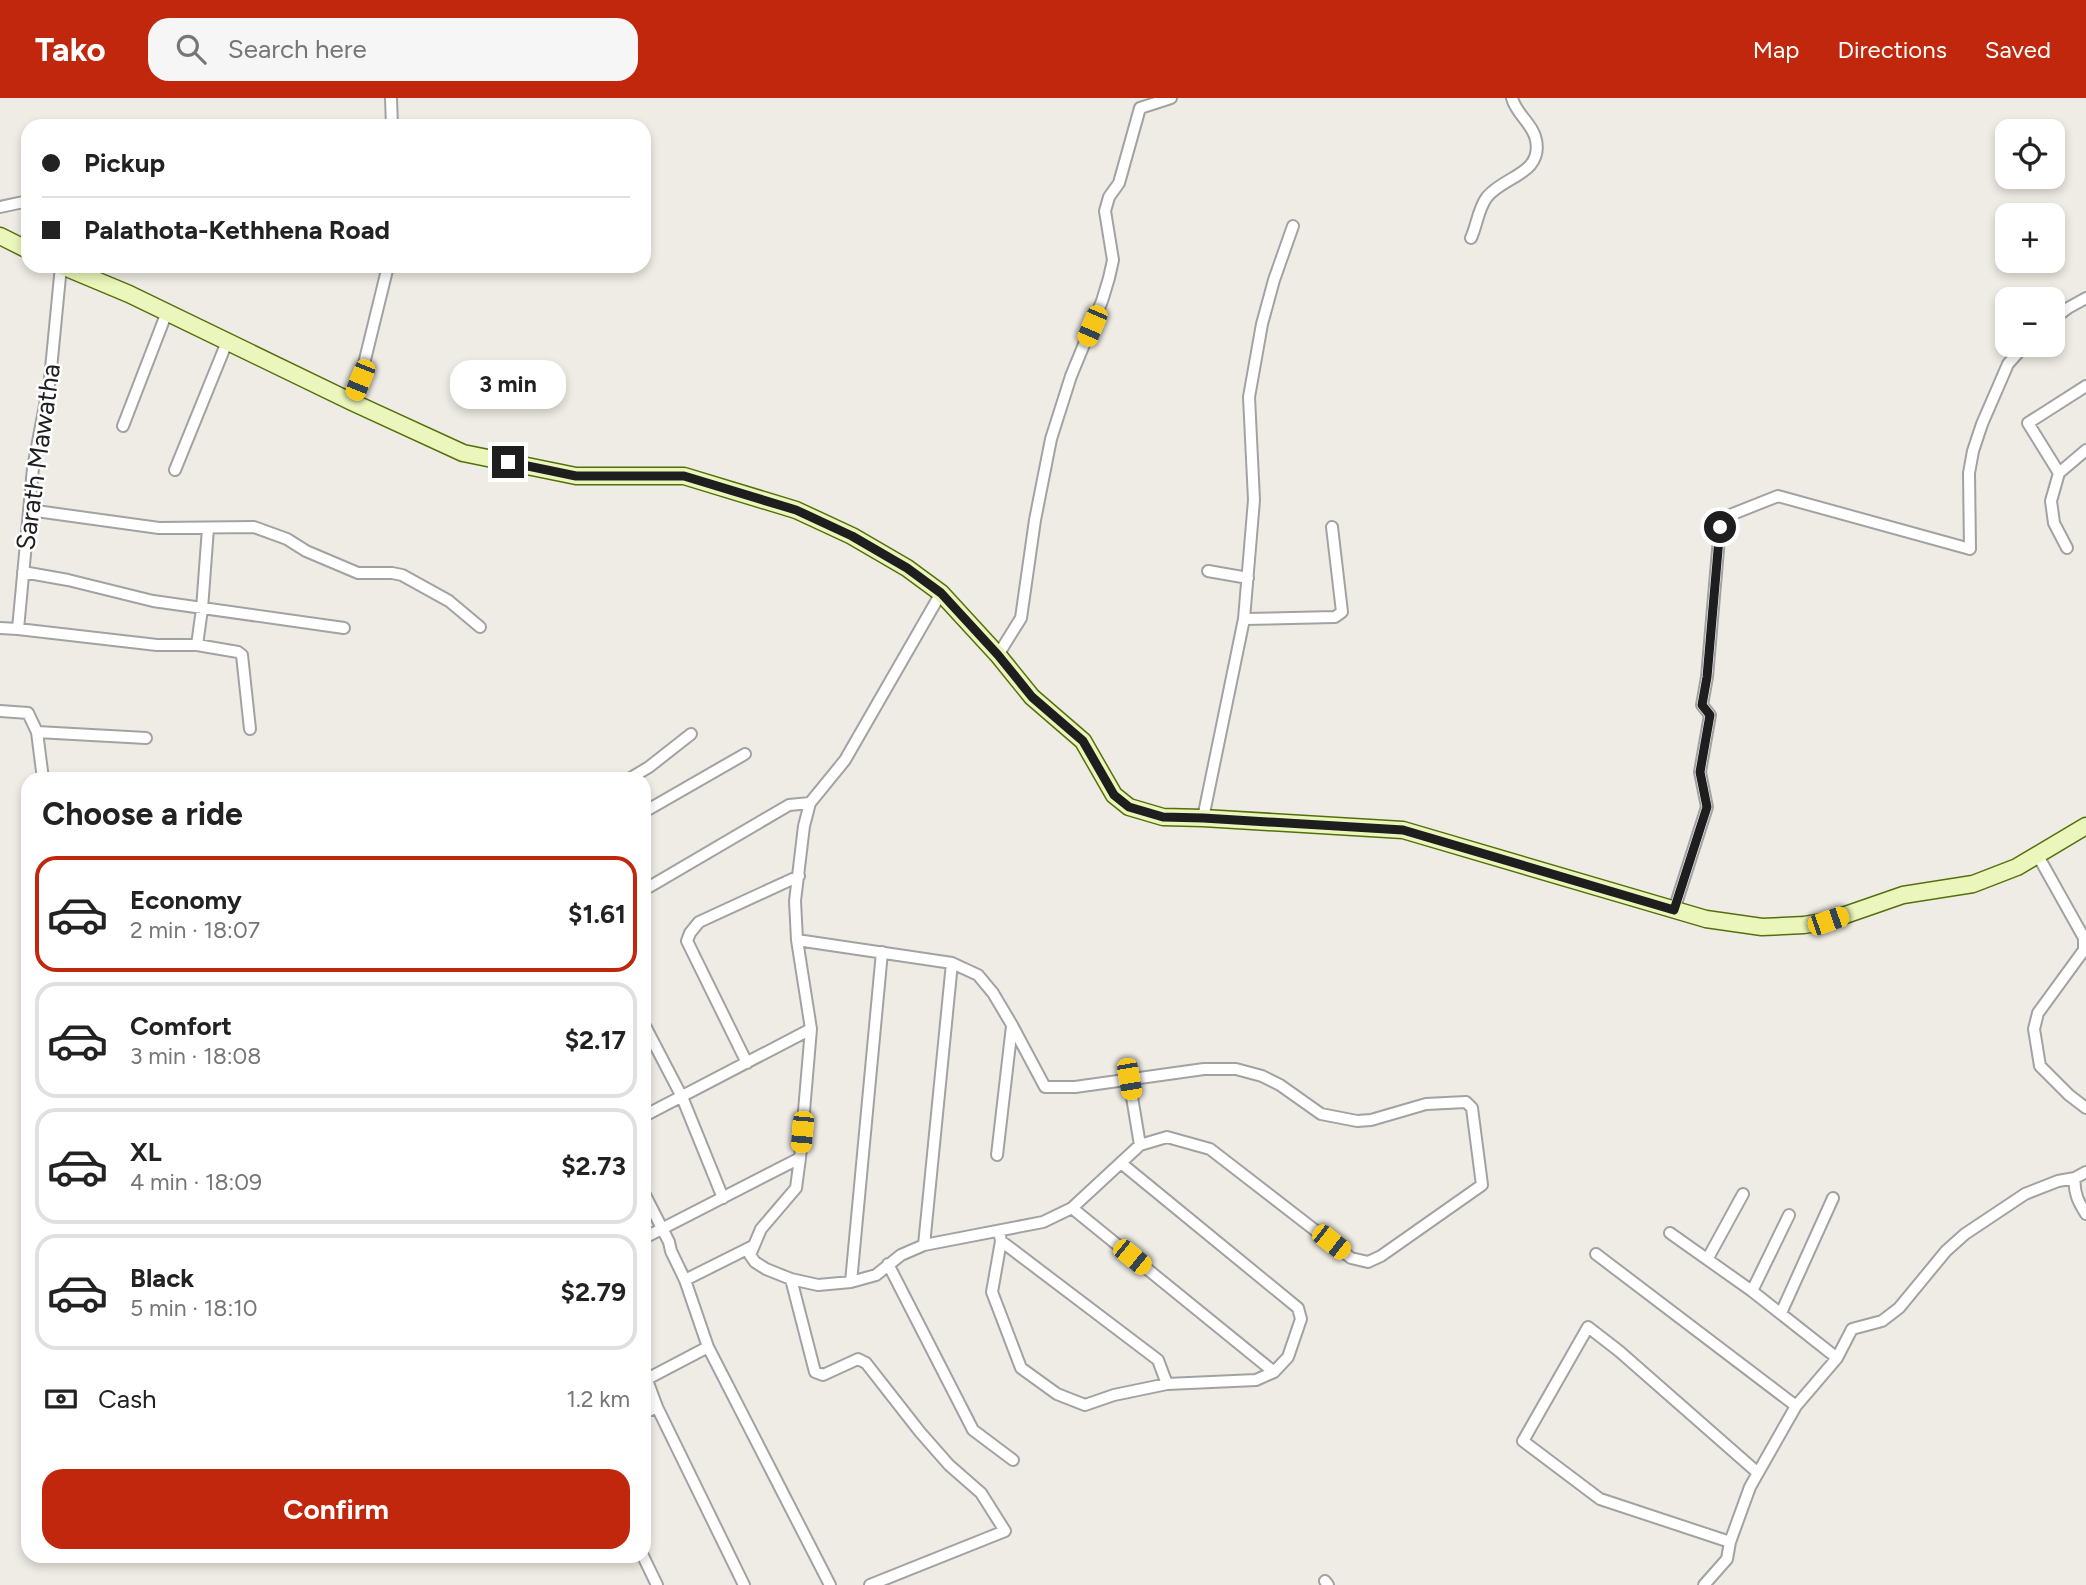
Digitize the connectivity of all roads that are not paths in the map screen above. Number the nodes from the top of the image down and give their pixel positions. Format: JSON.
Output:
{"nodes":[{"id":1,"x":391,"y":98,"type":"edge"},
{"id":2,"x":1171,"y":98,"type":"edge"},
{"id":3,"x":1512,"y":98,"type":"edge"},
{"id":4,"x":392,"y":119,"type":"edge"},
{"id":5,"x":21,"y":202,"type":"edge"},
{"id":6,"x":0,"y":207,"type":"edge"},
{"id":7,"x":1293,"y":226,"type":"dead end"},
{"id":8,"x":0,"y":236,"type":"edge"},
{"id":9,"x":1471,"y":238,"type":"dead end"},
{"id":10,"x":21,"y":246,"type":"edge"},
{"id":11,"x":61,"y":273,"type":"edge"},
{"id":12,"x":91,"y":273,"type":"edge"},
{"id":13,"x":386,"y":273,"type":"edge"},
{"id":14,"x":2086,"y":298,"type":"edge"},
{"id":15,"x":2065,"y":311,"type":"edge"},
{"id":16,"x":167,"y":312,"type":"junction"},
{"id":17,"x":226,"y":342,"type":"junction"},
{"id":18,"x":2014,"y":357,"type":"edge"},
{"id":19,"x":2086,"y":386,"type":"edge"},
{"id":20,"x":352,"y":402,"type":"junction"},
{"id":21,"x":122,"y":426,"type":"dead end"},
{"id":22,"x":2086,"y":450,"type":"edge"},
{"id":23,"x":175,"y":470,"type":"dead end"},
{"id":24,"x":2059,"y":473,"type":"junction"},
{"id":25,"x":29,"y":510,"type":"junction"},
{"id":26,"x":1332,"y":527,"type":"dead end"},
{"id":27,"x":208,"y":528,"type":"junction"},
{"id":28,"x":2067,"y":548,"type":"dead end"},
{"id":29,"x":1208,"y":571,"type":"dead end"},
{"id":30,"x":23,"y":572,"type":"junction"},
{"id":31,"x":1248,"y":578,"type":"junction"},
{"id":32,"x":941,"y":593,"type":"junction"},
{"id":33,"x":202,"y":609,"type":"junction"},
{"id":34,"x":1244,"y":619,"type":"junction"},
{"id":35,"x":480,"y":627,"type":"dead end"},
{"id":36,"x":0,"y":628,"type":"edge"},
{"id":37,"x":344,"y":628,"type":"dead end"},
{"id":38,"x":18,"y":629,"type":"junction"},
{"id":39,"x":197,"y":645,"type":"junction"},
{"id":40,"x":998,"y":655,"type":"junction"},
{"id":41,"x":0,"y":711,"type":"edge"},
{"id":42,"x":250,"y":729,"type":"dead end"},
{"id":43,"x":37,"y":732,"type":"junction"},
{"id":44,"x":691,"y":734,"type":"dead end"},
{"id":45,"x":146,"y":738,"type":"dead end"},
{"id":46,"x":745,"y":754,"type":"dead end"},
{"id":47,"x":42,"y":772,"type":"edge"},
{"id":48,"x":641,"y":772,"type":"edge"},
{"id":49,"x":810,"y":803,"type":"junction"},
{"id":50,"x":651,"y":808,"type":"edge"},
{"id":51,"x":1203,"y":818,"type":"junction"},
{"id":52,"x":2086,"y":826,"type":"edge"},
{"id":53,"x":2037,"y":854,"type":"junction"},
{"id":54,"x":799,"y":876,"type":"junction"},
{"id":55,"x":651,"y":886,"type":"edge"},
{"id":56,"x":1674,"y":910,"type":"junction"},
{"id":57,"x":797,"y":940,"type":"junction"},
{"id":58,"x":882,"y":952,"type":"junction"},
{"id":59,"x":952,"y":963,"type":"junction"},
{"id":60,"x":1012,"y":1025,"type":"junction"},
{"id":61,"x":811,"y":1029,"type":"junction"},
{"id":62,"x":651,"y":1037,"type":"edge"},
{"id":63,"x":747,"y":1063,"type":"junction"},
{"id":64,"x":1129,"y":1079,"type":"junction"},
{"id":65,"x":682,"y":1097,"type":"junction"},
{"id":66,"x":2086,"y":1108,"type":"edge"},
{"id":67,"x":651,"y":1112,"type":"edge"},
{"id":68,"x":1140,"y":1145,"type":"junction"},
{"id":69,"x":996,"y":1156,"type":"dead end"},
{"id":70,"x":800,"y":1158,"type":"junction"},
{"id":71,"x":1121,"y":1163,"type":"junction"},
{"id":72,"x":2086,"y":1172,"type":"edge"},
{"id":73,"x":2075,"y":1178,"type":"junction"},
{"id":74,"x":1743,"y":1194,"type":"dead end"},
{"id":75,"x":723,"y":1198,"type":"junction"},
{"id":76,"x":1833,"y":1198,"type":"dead end"},
{"id":77,"x":651,"y":1207,"type":"edge"},
{"id":78,"x":1072,"y":1208,"type":"junction"},
{"id":79,"x":2086,"y":1214,"type":"edge"},
{"id":80,"x":1789,"y":1215,"type":"dead end"},
{"id":81,"x":662,"y":1228,"type":"junction"},
{"id":82,"x":1670,"y":1233,"type":"dead end"},
{"id":83,"x":651,"y":1234,"type":"edge"},
{"id":84,"x":1000,"y":1236,"type":"junction"},
{"id":85,"x":924,"y":1245,"type":"junction"},
{"id":86,"x":752,"y":1246,"type":"junction"},
{"id":87,"x":1596,"y":1254,"type":"dead end"},
{"id":88,"x":1708,"y":1258,"type":"junction"},
{"id":89,"x":888,"y":1264,"type":"junction"},
{"id":90,"x":791,"y":1279,"type":"junction"},
{"id":91,"x":685,"y":1280,"type":"junction"},
{"id":92,"x":852,"y":1282,"type":"junction"},
{"id":93,"x":1752,"y":1291,"type":"junction"},
{"id":94,"x":1781,"y":1313,"type":"junction"},
{"id":95,"x":708,"y":1347,"type":"junction"},
{"id":96,"x":1838,"y":1358,"type":"junction"},
{"id":97,"x":1273,"y":1372,"type":"junction"},
{"id":98,"x":651,"y":1374,"type":"edge"},
{"id":99,"x":1167,"y":1384,"type":"junction"},
{"id":100,"x":651,"y":1390,"type":"edge"},
{"id":101,"x":1796,"y":1406,"type":"junction"},
{"id":102,"x":657,"y":1407,"type":"junction"},
{"id":103,"x":651,"y":1410,"type":"edge"},
{"id":104,"x":1013,"y":1460,"type":"dead end"},
{"id":105,"x":1758,"y":1473,"type":"junction"},
{"id":106,"x":1730,"y":1542,"type":"junction"},
{"id":107,"x":646,"y":1563,"type":"edge"},
{"id":108,"x":656,"y":1585,"type":"edge"},
{"id":109,"x":744,"y":1585,"type":"edge"},
{"id":110,"x":830,"y":1585,"type":"edge"},
{"id":111,"x":870,"y":1585,"type":"edge"},
{"id":112,"x":1704,"y":1585,"type":"edge"}],
"edges":[{"from":1,"to":4,"type":"street"},
{"from":2,"to":40,"type":"street"},
{"from":3,"to":9,"type":"street"},
{"from":5,"to":6,"type":"street"},
{"from":7,"to":31,"type":"street"},
{"from":8,"to":10,"type":"street"},
{"from":11,"to":25,"type":"street","name":"Sarath Mawatha"},
{"from":12,"to":16,"type":"street"},
{"from":13,"to":20,"type":"street"},
{"from":14,"to":15,"type":"street"},
{"from":16,"to":17,"type":"street"},
{"from":16,"to":21,"type":"street"},
{"from":17,"to":20,"type":"street"},
{"from":17,"to":23,"type":"street"},
{"from":18,"to":56,"type":"street"},
{"from":19,"to":24,"type":"street"},
{"from":20,"to":32,"type":"street"},
{"from":22,"to":24,"type":"street"},
{"from":24,"to":28,"type":"street"},
{"from":25,"to":27,"type":"street"},
{"from":25,"to":30,"type":"street","name":"Sarath Mawatha"},
{"from":26,"to":34,"type":"street"},
{"from":27,"to":33,"type":"street"},
{"from":27,"to":35,"type":"street"},
{"from":29,"to":31,"type":"street"},
{"from":30,"to":33,"type":"street"},
{"from":30,"to":38,"type":"street","name":"Sarath Mawatha"},
{"from":31,"to":34,"type":"street"},
{"from":32,"to":40,"type":"street"},
{"from":32,"to":49,"type":"street"},
{"from":33,"to":37,"type":"street"},
{"from":33,"to":39,"type":"street"},
{"from":34,"to":51,"type":"street"},
{"from":36,"to":38,"type":"street"},
{"from":38,"to":39,"type":"street"},
{"from":39,"to":42,"type":"street"},
{"from":40,"to":51,"type":"street"},
{"from":41,"to":43,"type":"street"},
{"from":43,"to":45,"type":"street"},
{"from":43,"to":47,"type":"street"},
{"from":44,"to":48,"type":"street"},
{"from":46,"to":50,"type":"street"},
{"from":49,"to":54,"type":"street"},
{"from":49,"to":55,"type":"street"},
{"from":51,"to":56,"type":"street"},
{"from":52,"to":53,"type":"street"},
{"from":53,"to":56,"type":"street"},
{"from":53,"to":66,"type":"street"},
{"from":54,"to":57,"type":"street"},
{"from":54,"to":63,"type":"street"},
{"from":57,"to":58,"type":"street"},
{"from":57,"to":61,"type":"street"},
{"from":58,"to":59,"type":"street"},
{"from":58,"to":92,"type":"street"},
{"from":59,"to":60,"type":"street"},
{"from":59,"to":85,"type":"street"},
{"from":60,"to":64,"type":"street"},
{"from":60,"to":69,"type":"street"},
{"from":61,"to":63,"type":"street"},
{"from":61,"to":70,"type":"street"},
{"from":62,"to":65,"type":"street"},
{"from":63,"to":65,"type":"street"},
{"from":64,"to":68,"type":"street"},
{"from":64,"to":68,"type":"street"},
{"from":65,"to":67,"type":"street"},
{"from":65,"to":75,"type":"street"},
{"from":68,"to":71,"type":"street"},
{"from":70,"to":75,"type":"street"},
{"from":70,"to":86,"type":"street"},
{"from":71,"to":78,"type":"street"},
{"from":71,"to":97,"type":"street"},
{"from":72,"to":73,"type":"street"},
{"from":73,"to":79,"type":"street"},
{"from":73,"to":96,"type":"street"},
{"from":74,"to":88,"type":"street"},
{"from":75,"to":81,"type":"street"},
{"from":76,"to":94,"type":"street"},
{"from":77,"to":81,"type":"street"},
{"from":78,"to":84,"type":"street"},
{"from":78,"to":97,"type":"street"},
{"from":80,"to":93,"type":"street"},
{"from":81,"to":83,"type":"street"},
{"from":81,"to":91,"type":"street"},
{"from":82,"to":88,"type":"street"},
{"from":84,"to":85,"type":"street"},
{"from":84,"to":99,"type":"street"},
{"from":84,"to":99,"type":"street"},
{"from":85,"to":89,"type":"street"},
{"from":86,"to":90,"type":"street"},
{"from":86,"to":91,"type":"street"},
{"from":87,"to":101,"type":"street"},
{"from":88,"to":93,"type":"street"},
{"from":89,"to":92,"type":"street"},
{"from":89,"to":104,"type":"street"},
{"from":90,"to":92,"type":"street"},
{"from":90,"to":111,"type":"street"},
{"from":91,"to":95,"type":"street"},
{"from":93,"to":94,"type":"street"},
{"from":94,"to":96,"type":"street"},
{"from":95,"to":98,"type":"street"},
{"from":95,"to":110,"type":"street"},
{"from":96,"to":101,"type":"street"},
{"from":97,"to":99,"type":"street"},
{"from":100,"to":102,"type":"street"},
{"from":101,"to":105,"type":"street"},
{"from":102,"to":103,"type":"street"},
{"from":102,"to":109,"type":"street"},
{"from":105,"to":106,"type":"street"},
{"from":105,"to":106,"type":"street"},
{"from":106,"to":112,"type":"street"},
{"from":107,"to":108,"type":"street"}]}
